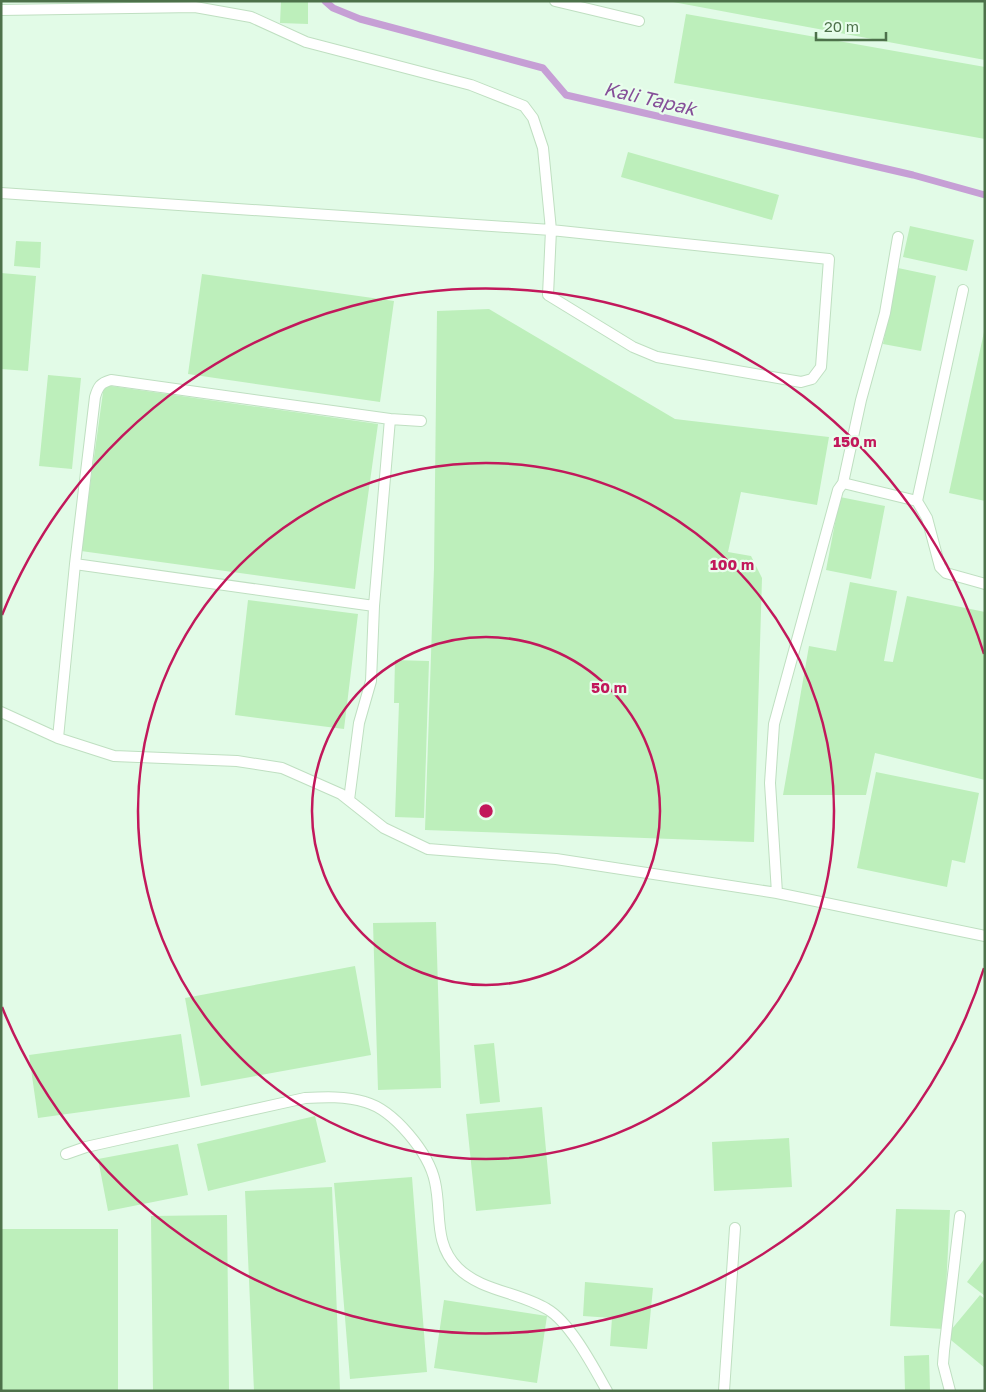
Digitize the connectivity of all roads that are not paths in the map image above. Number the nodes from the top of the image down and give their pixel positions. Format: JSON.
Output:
{"nodes":[{"id":1,"x":555,"y":1,"type":"edge"},
{"id":2,"x":1,"y":10,"type":"edge"},
{"id":3,"x":639,"y":21,"type":"dead end"},
{"id":4,"x":1,"y":193,"type":"edge"},
{"id":5,"x":551,"y":230,"type":"junction"},
{"id":6,"x":898,"y":237,"type":"dead end"},
{"id":7,"x":962,"y":290,"type":"dead end"},
{"id":8,"x":390,"y":418,"type":"junction"},
{"id":9,"x":421,"y":421,"type":"dead end"},
{"id":10,"x":843,"y":484,"type":"junction"},
{"id":11,"x":917,"y":502,"type":"junction"},
{"id":12,"x":75,"y":564,"type":"junction"},
{"id":13,"x":985,"y":584,"type":"edge"},
{"id":14,"x":374,"y":606,"type":"junction"},
{"id":15,"x":1,"y":712,"type":"edge"},
{"id":16,"x":58,"y":738,"type":"junction"},
{"id":17,"x":349,"y":800,"type":"junction"},
{"id":18,"x":777,"y":893,"type":"junction"},
{"id":19,"x":985,"y":936,"type":"edge"},
{"id":20,"x":66,"y":1154,"type":"dead end"},
{"id":21,"x":960,"y":1216,"type":"dead end"},
{"id":22,"x":735,"y":1228,"type":"dead end"},
{"id":23,"x":607,"y":1391,"type":"edge"},
{"id":24,"x":724,"y":1391,"type":"edge"},
{"id":25,"x":950,"y":1391,"type":"edge"}],
"edges":[{"from":1,"to":3,"type":"lane"},
{"from":2,"to":5,"type":"lane"},
{"from":4,"to":5,"type":"lane"},
{"from":5,"to":5,"type":"lane"},
{"from":6,"to":10,"type":"lane"},
{"from":7,"to":11,"type":"lane"},
{"from":8,"to":9,"type":"lane"},
{"from":8,"to":12,"type":"lane"},
{"from":8,"to":14,"type":"lane"},
{"from":10,"to":11,"type":"lane"},
{"from":10,"to":18,"type":"lane"},
{"from":11,"to":13,"type":"lane"},
{"from":12,"to":14,"type":"lane"},
{"from":12,"to":16,"type":"lane"},
{"from":14,"to":17,"type":"lane"},
{"from":15,"to":16,"type":"lane"},
{"from":16,"to":17,"type":"lane"},
{"from":17,"to":18,"type":"lane"},
{"from":18,"to":19,"type":"lane"},
{"from":20,"to":23,"type":"lane"},
{"from":21,"to":25,"type":"lane"},
{"from":22,"to":24,"type":"lane"}]}
